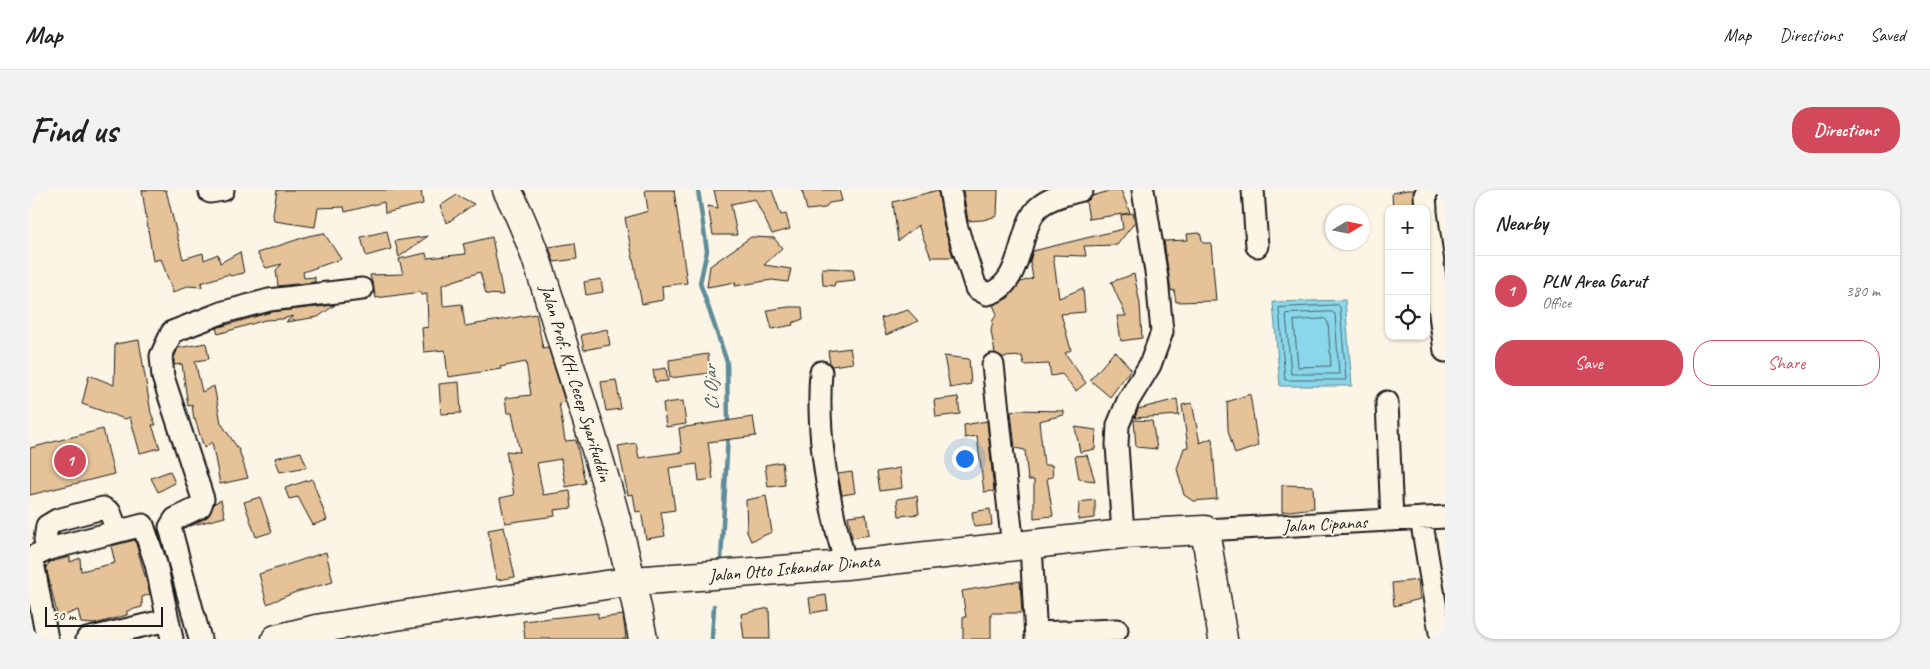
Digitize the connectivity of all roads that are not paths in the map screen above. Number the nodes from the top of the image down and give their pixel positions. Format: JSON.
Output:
{"nodes":[{"id":1,"x":507,"y":190,"type":"edge"},
{"id":2,"x":950,"y":190,"type":"edge"},
{"id":3,"x":1082,"y":190,"type":"edge"},
{"id":4,"x":1143,"y":190,"type":"edge"},
{"id":5,"x":1253,"y":190,"type":"edge"},
{"id":6,"x":1428,"y":190,"type":"edge"},
{"id":7,"x":1426,"y":205,"type":"edge"},
{"id":8,"x":1430,"y":236,"type":"edge"},
{"id":9,"x":1258,"y":246,"type":"dead end"},
{"id":10,"x":362,"y":289,"type":"dead end"},
{"id":11,"x":1444,"y":328,"type":"edge"},
{"id":12,"x":1445,"y":352,"type":"edge"},
{"id":13,"x":993,"y":365,"type":"dead end"},
{"id":14,"x":821,"y":372,"type":"dead end"},
{"id":15,"x":1387,"y":402,"type":"dead end"},
{"id":16,"x":1445,"y":517,"type":"edge"},
{"id":17,"x":1421,"y":518,"type":"junction"},
{"id":18,"x":1392,"y":520,"type":"junction"},
{"id":19,"x":1206,"y":530,"type":"junction"},
{"id":20,"x":1123,"y":534,"type":"junction"},
{"id":21,"x":1022,"y":546,"type":"junction"},
{"id":22,"x":846,"y":564,"type":"junction"},
{"id":23,"x":633,"y":581,"type":"junction"},
{"id":24,"x":170,"y":630,"type":"edge"},
{"id":25,"x":1117,"y":630,"type":"dead end"},
{"id":26,"x":317,"y":634,"type":"edge"},
{"id":27,"x":1036,"y":636,"type":"edge"},
{"id":28,"x":286,"y":638,"type":"edge"},
{"id":29,"x":48,"y":639,"type":"edge"},
{"id":30,"x":87,"y":639,"type":"edge"},
{"id":31,"x":200,"y":639,"type":"edge"},
{"id":32,"x":643,"y":639,"type":"edge"},
{"id":33,"x":1223,"y":639,"type":"edge"},
{"id":34,"x":1441,"y":639,"type":"edge"}],
"edges":[{"from":1,"to":23,"type":"main road","name":"Jalan Prof. KH. Cecep Syarifuddin"},
{"from":2,"to":3,"type":"street"},
{"from":4,"to":20,"type":"street"},
{"from":5,"to":9,"type":"street"},
{"from":6,"to":7,"type":"street"},
{"from":8,"to":11,"type":"street"},
{"from":10,"to":31,"type":"street"},
{"from":11,"to":12,"type":"street"},
{"from":13,"to":21,"type":"street"},
{"from":14,"to":22,"type":"street"},
{"from":15,"to":18,"type":"street"},
{"from":16,"to":17,"type":"street","name":"Jalan Cipanas"},
{"from":17,"to":18,"type":"street","name":"Jalan Cipanas"},
{"from":17,"to":34,"type":"street"},
{"from":18,"to":19,"type":"street","name":"Jalan Cipanas"},
{"from":19,"to":20,"type":"main road","name":"Jalan Otto Iskandar Dinata"},
{"from":19,"to":33,"type":"main road"},
{"from":20,"to":21,"type":"main road","name":"Jalan Otto Iskandar Dinata"},
{"from":21,"to":22,"type":"main road","name":"Jalan Otto Iskandar Dinata"},
{"from":21,"to":27,"type":"street"},
{"from":22,"to":23,"type":"main road","name":"Jalan Otto Iskandar Dinata"},
{"from":23,"to":26,"type":"main road","name":"Jalan Otto Iskandar Dinata"},
{"from":23,"to":32,"type":"main road","name":"Jalan Prof. KH. Cecep Syarifuddin"},
{"from":24,"to":29,"type":"street"},
{"from":24,"to":30,"type":"street"},
{"from":25,"to":27,"type":"street"},
{"from":26,"to":28,"type":"main road","name":"Jalan Otto Iskandar Dinata"}]}
